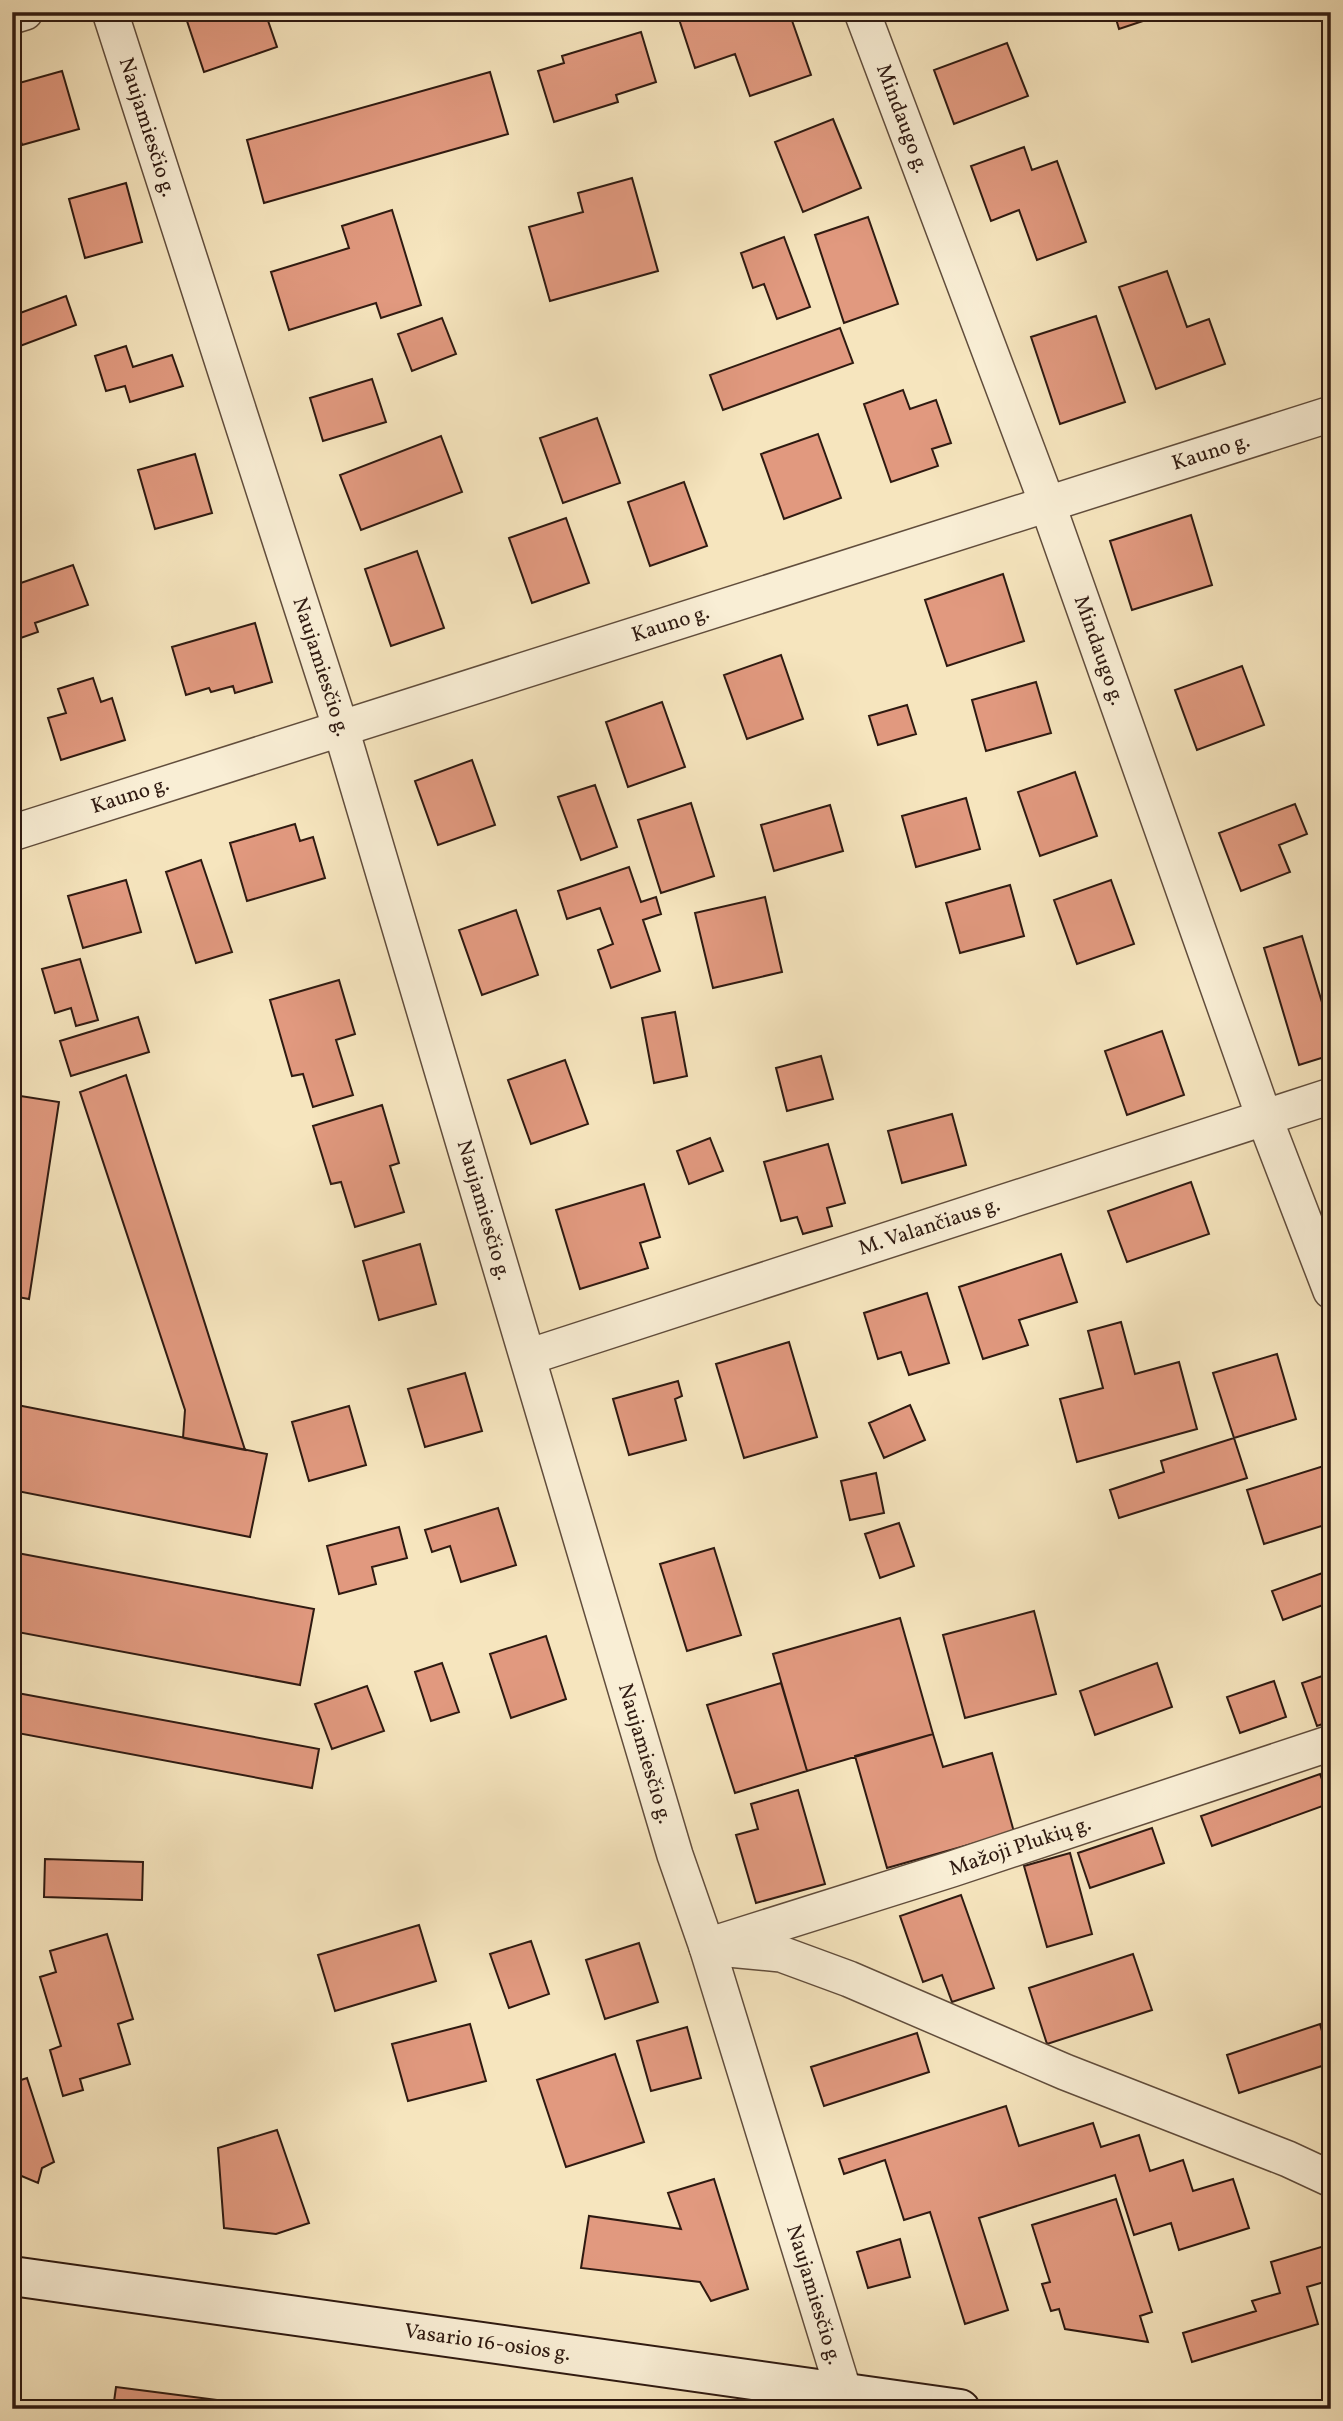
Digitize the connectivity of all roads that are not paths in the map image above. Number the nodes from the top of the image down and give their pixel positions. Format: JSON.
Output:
{"nodes":[{"id":1,"x":25,"y":12,"type":"edge"},
{"id":2,"x":110,"y":12,"type":"edge"},
{"id":3,"x":862,"y":12,"type":"edge"},
{"id":4,"x":12,"y":16,"type":"edge"},
{"id":5,"x":1331,"y":414,"type":"edge"},
{"id":6,"x":1047,"y":503,"type":"junction"},
{"id":7,"x":341,"y":729,"type":"junction"},
{"id":8,"x":12,"y":833,"type":"edge"},
{"id":9,"x":1331,"y":1096,"type":"edge"},
{"id":10,"x":1264,"y":1117,"type":"junction"},
{"id":11,"x":1331,"y":1291,"type":"edge"},
{"id":12,"x":528,"y":1357,"type":"junction"},
{"id":13,"x":1331,"y":1743,"type":"edge"},
{"id":14,"x":707,"y":1947,"type":"junction"},
{"id":15,"x":1331,"y":2179,"type":"edge"},
{"id":16,"x":12,"y":2276,"type":"edge"},
{"id":17,"x":846,"y":2401,"type":"edge"},
{"id":18,"x":960,"y":2409,"type":"edge"}],
"edges":[{"from":1,"to":4,"type":"street"},
{"from":2,"to":7,"type":"street","name":"Naujamiesčio g."},
{"from":3,"to":6,"type":"street","name":"Mindaugo g."},
{"from":5,"to":6,"type":"street","name":"Kauno g."},
{"from":6,"to":7,"type":"street","name":"Kauno g."},
{"from":6,"to":10,"type":"street","name":"Mindaugo g."},
{"from":7,"to":8,"type":"street","name":"Kauno g."},
{"from":7,"to":12,"type":"street","name":"Naujamiesčio g."},
{"from":9,"to":10,"type":"street","name":"M. Valančiaus g."},
{"from":10,"to":11,"type":"street","name":"Mindaugo g."},
{"from":10,"to":12,"type":"street","name":"M. Valančiaus g."},
{"from":12,"to":14,"type":"street","name":"Naujamiesčio g."},
{"from":13,"to":14,"type":"street","name":"Mažoji Plukių g."},
{"from":14,"to":15,"type":"street"},
{"from":14,"to":17,"type":"street","name":"Naujamiesčio g."},
{"from":16,"to":17,"type":"main road","name":"Vasario 16-osios g."},
{"from":17,"to":18,"type":"main road","name":"Vasario 16-osios g."}]}
